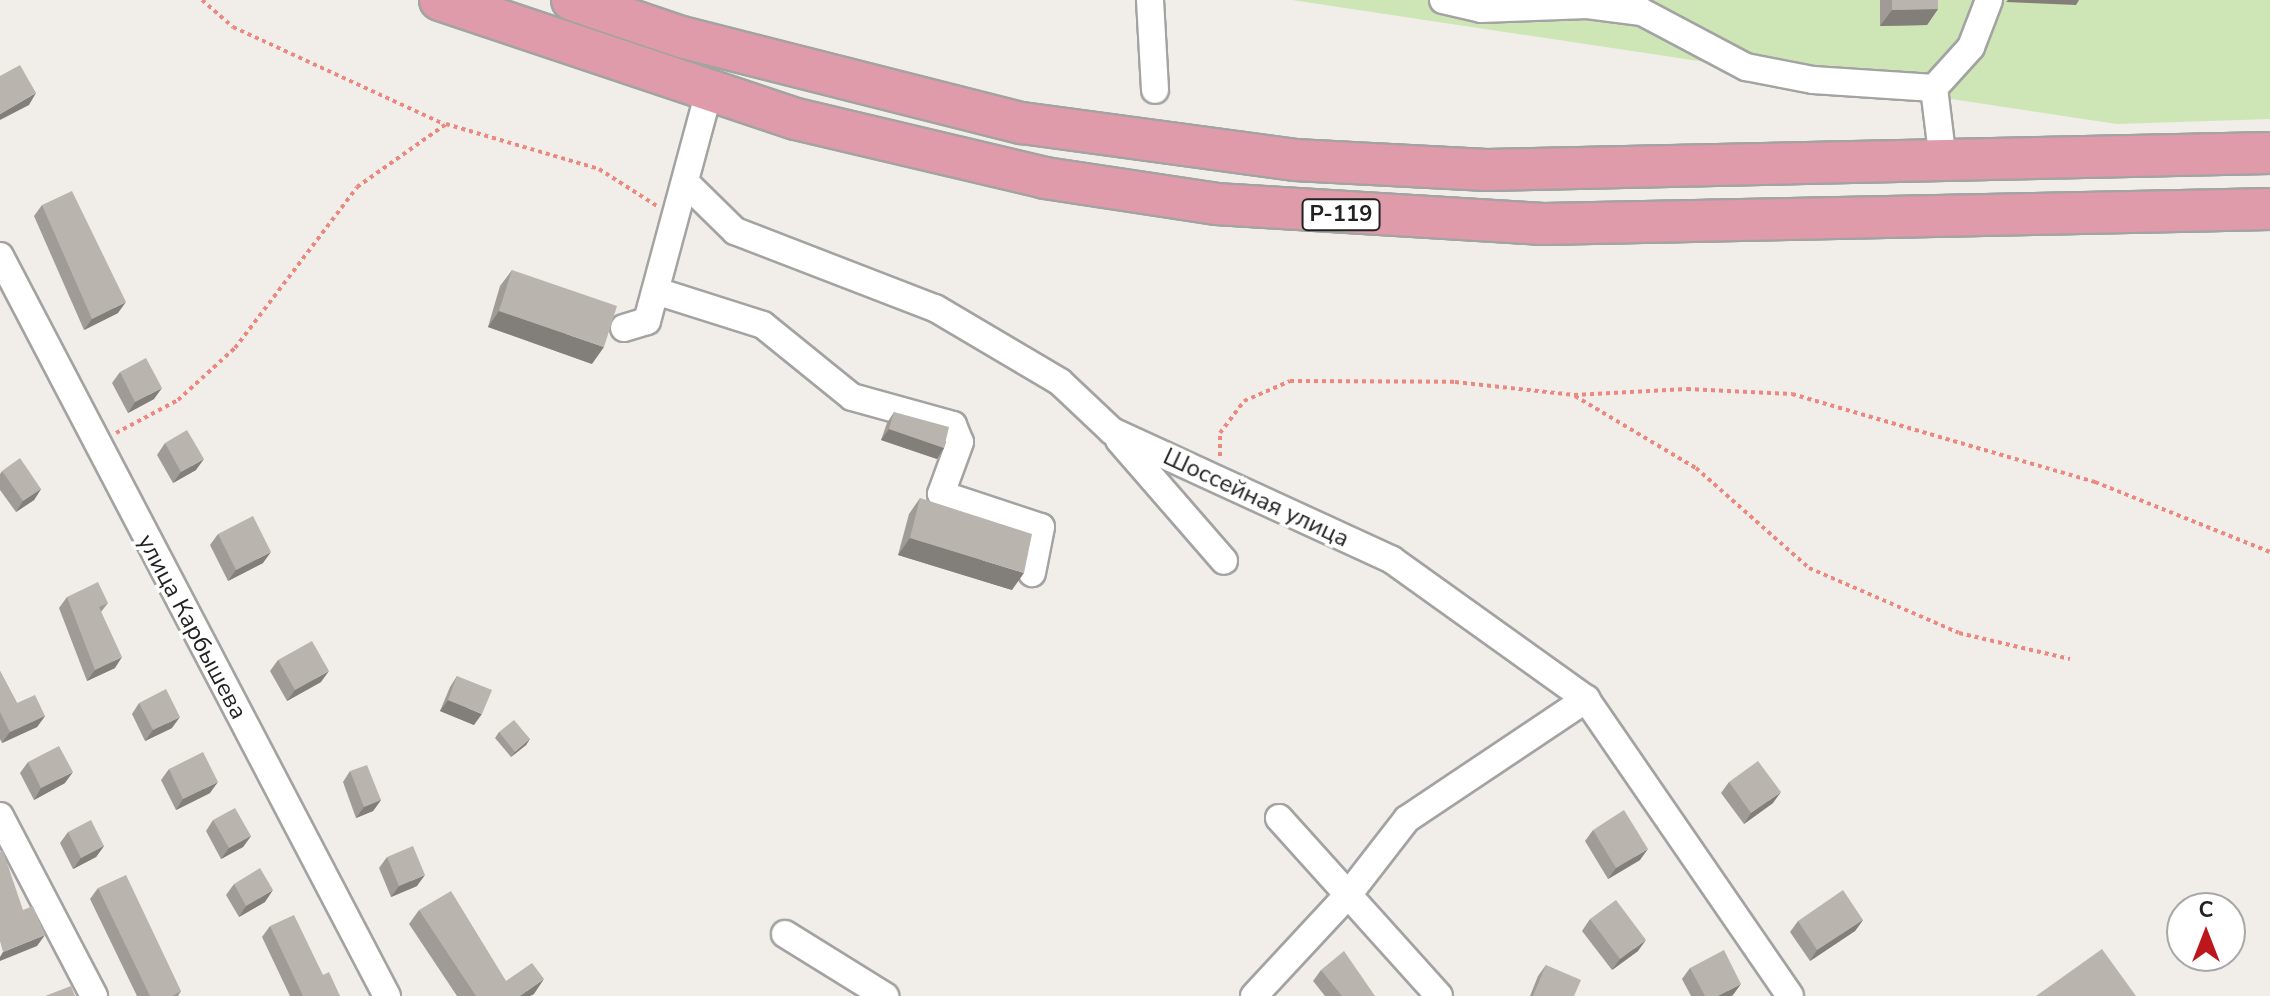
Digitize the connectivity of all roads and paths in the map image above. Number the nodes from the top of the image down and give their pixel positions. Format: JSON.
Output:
{"nodes":[{"id":1,"x":202,"y":0,"type":"edge"},
{"id":2,"x":440,"y":0,"type":"edge"},
{"id":3,"x":572,"y":0,"type":"edge"},
{"id":4,"x":1150,"y":0,"type":"edge"},
{"id":5,"x":1443,"y":0,"type":"edge"},
{"id":6,"x":1989,"y":0,"type":"edge"},
{"id":7,"x":1604,"y":4,"type":"edge"},
{"id":8,"x":1934,"y":88,"type":"junction"},
{"id":9,"x":1155,"y":90,"type":"dead end"},
{"id":10,"x":708,"y":95,"type":"junction"},
{"id":11,"x":446,"y":124,"type":"junction"},
{"id":12,"x":2270,"y":153,"type":"edge"},
{"id":13,"x":1943,"y":161,"type":"junction"},
{"id":14,"x":687,"y":184,"type":"junction"},
{"id":15,"x":2270,"y":209,"type":"edge"},
{"id":16,"x":677,"y":218,"type":"junction"},
{"id":17,"x":0,"y":256,"type":"edge"},
{"id":18,"x":656,"y":291,"type":"junction"},
{"id":19,"x":624,"y":328,"type":"dead end"},
{"id":20,"x":1574,"y":395,"type":"junction"},
{"id":21,"x":1112,"y":431,"type":"junction"},
{"id":22,"x":96,"y":443,"type":"junction"},
{"id":23,"x":1220,"y":481,"type":"junction"},
{"id":24,"x":2270,"y":552,"type":"edge"},
{"id":25,"x":1224,"y":561,"type":"dead end"},
{"id":26,"x":1032,"y":573,"type":"dead end"},
{"id":27,"x":2070,"y":659,"type":"dead end"},
{"id":28,"x":1586,"y":699,"type":"junction"},
{"id":29,"x":0,"y":816,"type":"edge"},
{"id":30,"x":1279,"y":818,"type":"dead end"},
{"id":31,"x":1348,"y":895,"type":"junction"},
{"id":32,"x":785,"y":934,"type":"dead end"},
{"id":33,"x":94,"y":996,"type":"edge"},
{"id":34,"x":387,"y":996,"type":"edge"},
{"id":35,"x":885,"y":996,"type":"edge"},
{"id":36,"x":1254,"y":996,"type":"edge"},
{"id":37,"x":1439,"y":996,"type":"edge"},
{"id":38,"x":1790,"y":996,"type":"edge"}],
"edges":[{"from":1,"to":11,"type":"path"},
{"from":2,"to":10,"type":"highway","number":"Р-119"},
{"from":3,"to":13,"type":"highway","number":"Р-119"},
{"from":4,"to":9,"type":"street"},
{"from":5,"to":7,"type":"street"},
{"from":6,"to":8,"type":"street"},
{"from":7,"to":8,"type":"street"},
{"from":8,"to":13,"type":"street"},
{"from":10,"to":14,"type":"street"},
{"from":10,"to":15,"type":"highway","number":"Р-119"},
{"from":11,"to":16,"type":"path"},
{"from":11,"to":22,"type":"path"},
{"from":12,"to":13,"type":"highway","number":"Р-119"},
{"from":14,"to":16,"type":"street"},
{"from":14,"to":21,"type":"street","name":"Шоссейная улица"},
{"from":16,"to":18,"type":"street"},
{"from":17,"to":22,"type":"street","name":"улица Карбышева"},
{"from":18,"to":19,"type":"street"},
{"from":18,"to":26,"type":"street"},
{"from":20,"to":23,"type":"path"},
{"from":20,"to":24,"type":"path"},
{"from":20,"to":27,"type":"path"},
{"from":21,"to":23,"type":"street","name":"Шоссейная улица"},
{"from":21,"to":25,"type":"street"},
{"from":22,"to":34,"type":"street","name":"улица Карбышева"},
{"from":23,"to":28,"type":"street","name":"Шоссейная улица"},
{"from":28,"to":31,"type":"street"},
{"from":28,"to":38,"type":"street","name":"Шоссейная улица"},
{"from":29,"to":33,"type":"street"},
{"from":30,"to":31,"type":"street"},
{"from":31,"to":36,"type":"street"},
{"from":31,"to":37,"type":"street"},
{"from":32,"to":35,"type":"street"}]}
